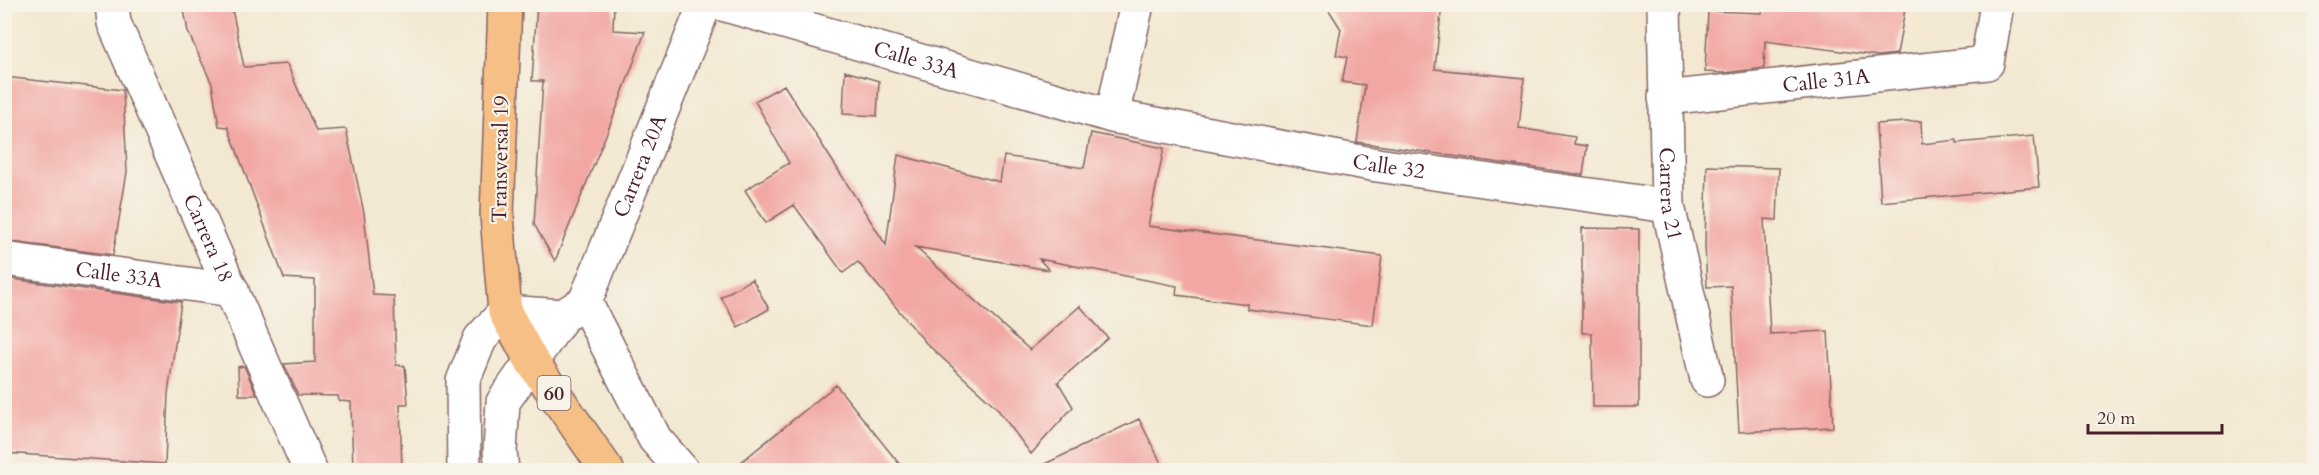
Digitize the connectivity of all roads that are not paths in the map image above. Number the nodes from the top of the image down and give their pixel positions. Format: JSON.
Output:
{"nodes":[{"id":1,"x":505,"y":4,"type":"edge"},
{"id":2,"x":705,"y":4,"type":"edge"},
{"id":3,"x":722,"y":4,"type":"edge"},
{"id":4,"x":1137,"y":4,"type":"edge"},
{"id":5,"x":1664,"y":4,"type":"edge"},
{"id":6,"x":1997,"y":4,"type":"edge"},
{"id":7,"x":106,"y":11,"type":"edge"},
{"id":8,"x":1665,"y":98,"type":"junction"},
{"id":9,"x":1112,"y":116,"type":"junction"},
{"id":10,"x":1668,"y":206,"type":"junction"},
{"id":11,"x":4,"y":259,"type":"edge"},
{"id":12,"x":232,"y":290,"type":"junction"},
{"id":13,"x":574,"y":309,"type":"junction"},
{"id":14,"x":506,"y":312,"type":"junction"},
{"id":15,"x":531,"y":360,"type":"junction"},
{"id":16,"x":1707,"y":380,"type":"dead end"},
{"id":17,"x":310,"y":471,"type":"edge"},
{"id":18,"x":464,"y":471,"type":"edge"},
{"id":19,"x":502,"y":471,"type":"edge"},
{"id":20,"x":607,"y":471,"type":"edge"},
{"id":21,"x":682,"y":471,"type":"edge"}],
"edges":[{"from":1,"to":14,"type":"main road","name":"Transversal 19"},
{"from":2,"to":13,"type":"street","name":"Carrera 20A"},
{"from":3,"to":9,"type":"street","name":"Calle 33A"},
{"from":4,"to":9,"type":"street"},
{"from":5,"to":8,"type":"street","name":"Carrera 21"},
{"from":6,"to":8,"type":"street","name":"Calle 31A"},
{"from":7,"to":12,"type":"street","name":"Carrera 18"},
{"from":8,"to":10,"type":"street","name":"Carrera 21"},
{"from":9,"to":10,"type":"street","name":"Calle 32"},
{"from":10,"to":16,"type":"street","name":"Carrera 21"},
{"from":11,"to":12,"type":"street","name":"Calle 33A"},
{"from":12,"to":17,"type":"street","name":"Carrera 18"},
{"from":13,"to":14,"type":"street"},
{"from":13,"to":15,"type":"street","name":"Carrera 20A"},
{"from":13,"to":21,"type":"street"},
{"from":14,"to":15,"type":"main road","number":"60"},
{"from":14,"to":18,"type":"street"},
{"from":15,"to":19,"type":"street","name":"Carrera 20A"},
{"from":15,"to":20,"type":"main road","number":"60"}]}
